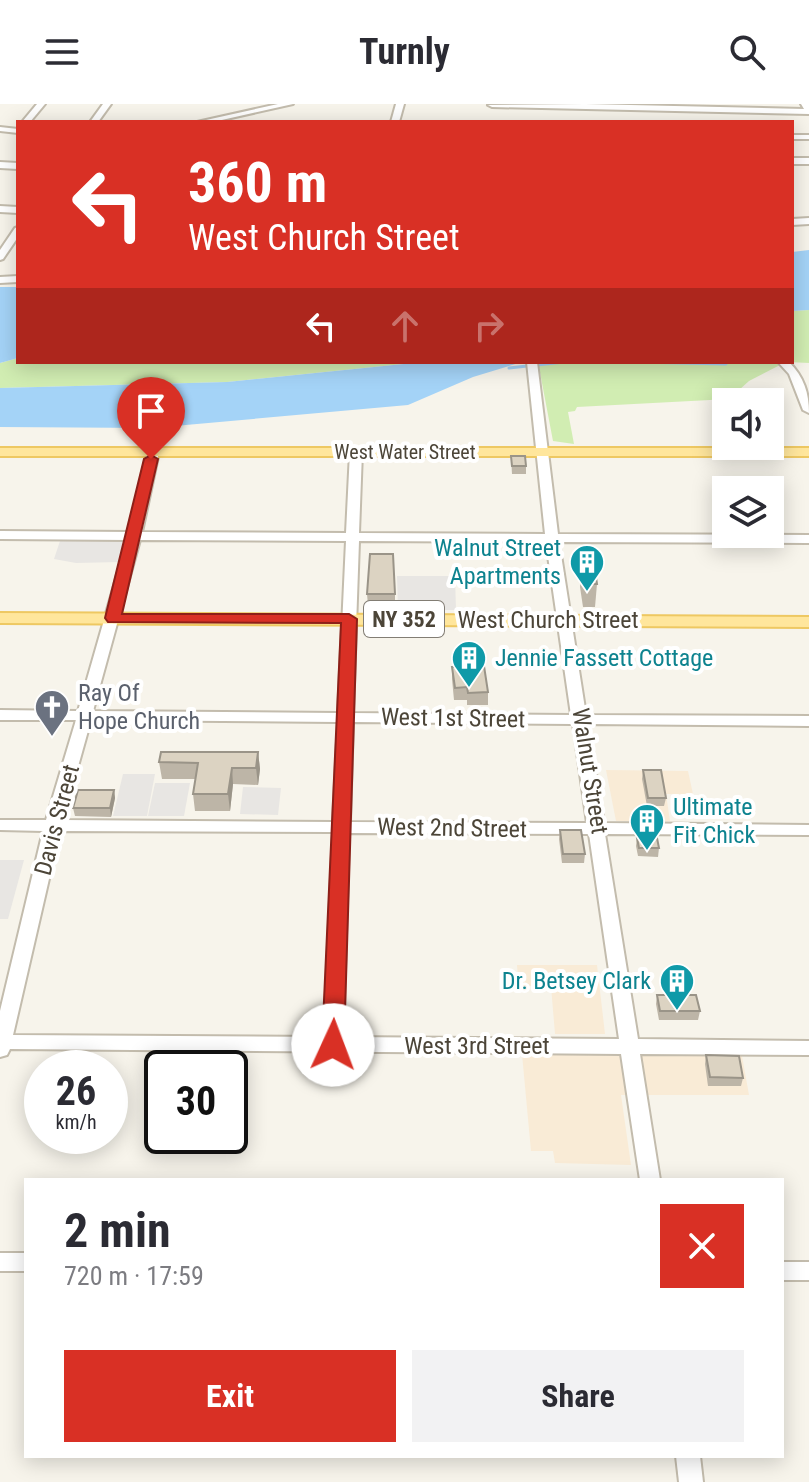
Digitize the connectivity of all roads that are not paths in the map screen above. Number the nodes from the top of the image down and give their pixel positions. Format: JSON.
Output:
{"nodes":[{"id":1,"x":41,"y":104,"type":"edge"},
{"id":2,"x":289,"y":104,"type":"edge"},
{"id":3,"x":805,"y":104,"type":"edge"},
{"id":4,"x":492,"y":105,"type":"edge"},
{"id":5,"x":702,"y":106,"type":"edge"},
{"id":6,"x":531,"y":107,"type":"edge"},
{"id":7,"x":809,"y":112,"type":"edge"},
{"id":8,"x":28,"y":120,"type":"edge"},
{"id":9,"x":211,"y":120,"type":"edge"},
{"id":10,"x":16,"y":233,"type":"edge"},
{"id":11,"x":0,"y":257,"type":"edge"},
{"id":12,"x":532,"y":364,"type":"edge"},
{"id":13,"x":785,"y":364,"type":"edge"},
{"id":14,"x":804,"y":386,"type":"edge"},
{"id":15,"x":809,"y":410,"type":"edge"},
{"id":16,"x":0,"y":452,"type":"edge"},
{"id":17,"x":153,"y":452,"type":"junction"},
{"id":18,"x":356,"y":452,"type":"junction"},
{"id":19,"x":542,"y":452,"type":"junction"},
{"id":20,"x":809,"y":452,"type":"edge"},
{"id":21,"x":0,"y":535,"type":"edge"},
{"id":22,"x":135,"y":535,"type":"junction"},
{"id":23,"x":353,"y":537,"type":"junction"},
{"id":24,"x":552,"y":538,"type":"junction"},
{"id":25,"x":809,"y":539,"type":"edge"},
{"id":26,"x":0,"y":618,"type":"edge"},
{"id":27,"x":113,"y":618,"type":"junction"},
{"id":28,"x":349,"y":619,"type":"junction"},
{"id":29,"x":567,"y":621,"type":"junction"},
{"id":30,"x":809,"y":622,"type":"edge"},
{"id":31,"x":0,"y":715,"type":"edge"},
{"id":32,"x":87,"y":715,"type":"junction"},
{"id":33,"x":346,"y":716,"type":"junction"},
{"id":34,"x":582,"y":720,"type":"junction"},
{"id":35,"x":809,"y":721,"type":"edge"},
{"id":36,"x":0,"y":825,"type":"edge"},
{"id":37,"x":53,"y":825,"type":"junction"},
{"id":38,"x":342,"y":827,"type":"junction"},
{"id":39,"x":599,"y":829,"type":"junction"},
{"id":40,"x":809,"y":830,"type":"edge"},
{"id":41,"x":1,"y":1044,"type":"edge"},
{"id":42,"x":333,"y":1045,"type":"junction"},
{"id":43,"x":630,"y":1045,"type":"junction"},
{"id":44,"x":809,"y":1048,"type":"edge"},
{"id":45,"x":650,"y":1178,"type":"edge"},
{"id":46,"x":0,"y":1262,"type":"edge"},
{"id":47,"x":24,"y":1262,"type":"edge"},
{"id":48,"x":784,"y":1271,"type":"edge"},
{"id":49,"x":809,"y":1271,"type":"edge"},
{"id":50,"x":688,"y":1458,"type":"edge"},
{"id":51,"x":691,"y":1482,"type":"edge"}],
"edges":[{"from":1,"to":8,"type":"street"},
{"from":2,"to":9,"type":"street"},
{"from":3,"to":7,"type":"street"},
{"from":4,"to":6,"type":"street"},
{"from":5,"to":6,"type":"street"},
{"from":5,"to":7,"type":"street"},
{"from":10,"to":11,"type":"street"},
{"from":12,"to":19,"type":"street","name":"Walnut Street"},
{"from":13,"to":14,"type":"street"},
{"from":14,"to":15,"type":"street"},
{"from":16,"to":17,"type":"main road","name":"West Water Street"},
{"from":17,"to":18,"type":"main road","name":"West Water Street"},
{"from":17,"to":22,"type":"street","name":"Davis Street"},
{"from":18,"to":19,"type":"main road","name":"West Water Street"},
{"from":18,"to":23,"type":"street"},
{"from":19,"to":20,"type":"main road","name":"West Water Street"},
{"from":19,"to":24,"type":"street","name":"Walnut Street"},
{"from":21,"to":22,"type":"street"},
{"from":22,"to":23,"type":"street"},
{"from":22,"to":27,"type":"street","name":"Davis Street"},
{"from":23,"to":24,"type":"street"},
{"from":23,"to":28,"type":"street"},
{"from":24,"to":25,"type":"street"},
{"from":24,"to":29,"type":"street","name":"Walnut Street"},
{"from":26,"to":27,"type":"main road","name":"West Church Street","number":"NY 352"},
{"from":27,"to":28,"type":"main road","name":"West Church Street","number":"NY 352"},
{"from":27,"to":32,"type":"street","name":"Davis Street"},
{"from":28,"to":29,"type":"main road","name":"West Church Street","number":"NY 352"},
{"from":28,"to":33,"type":"street"},
{"from":29,"to":30,"type":"main road","name":"West Church Street","number":"NY 352"},
{"from":29,"to":34,"type":"street","name":"Walnut Street"},
{"from":31,"to":32,"type":"street","name":"West 1st Street"},
{"from":32,"to":33,"type":"street","name":"West 1st Street"},
{"from":32,"to":37,"type":"street","name":"Davis Street"},
{"from":33,"to":34,"type":"street","name":"West 1st Street"},
{"from":33,"to":38,"type":"street"},
{"from":34,"to":35,"type":"street","name":"West 1st Street"},
{"from":34,"to":39,"type":"street","name":"Walnut Street"},
{"from":36,"to":37,"type":"street","name":"West 2nd Street"},
{"from":37,"to":38,"type":"street","name":"West 2nd Street"},
{"from":37,"to":41,"type":"street","name":"Davis Street"},
{"from":38,"to":39,"type":"street","name":"West 2nd Street"},
{"from":38,"to":42,"type":"street"},
{"from":39,"to":40,"type":"street","name":"West 2nd Street"},
{"from":39,"to":43,"type":"street","name":"Walnut Street"},
{"from":41,"to":42,"type":"street","name":"West 3rd Street"},
{"from":42,"to":43,"type":"street","name":"West 3rd Street"},
{"from":43,"to":44,"type":"street","name":"West 3rd Street"},
{"from":43,"to":45,"type":"street","name":"Walnut Street"},
{"from":46,"to":47,"type":"street"},
{"from":48,"to":49,"type":"street"},
{"from":50,"to":51,"type":"street"}]}
